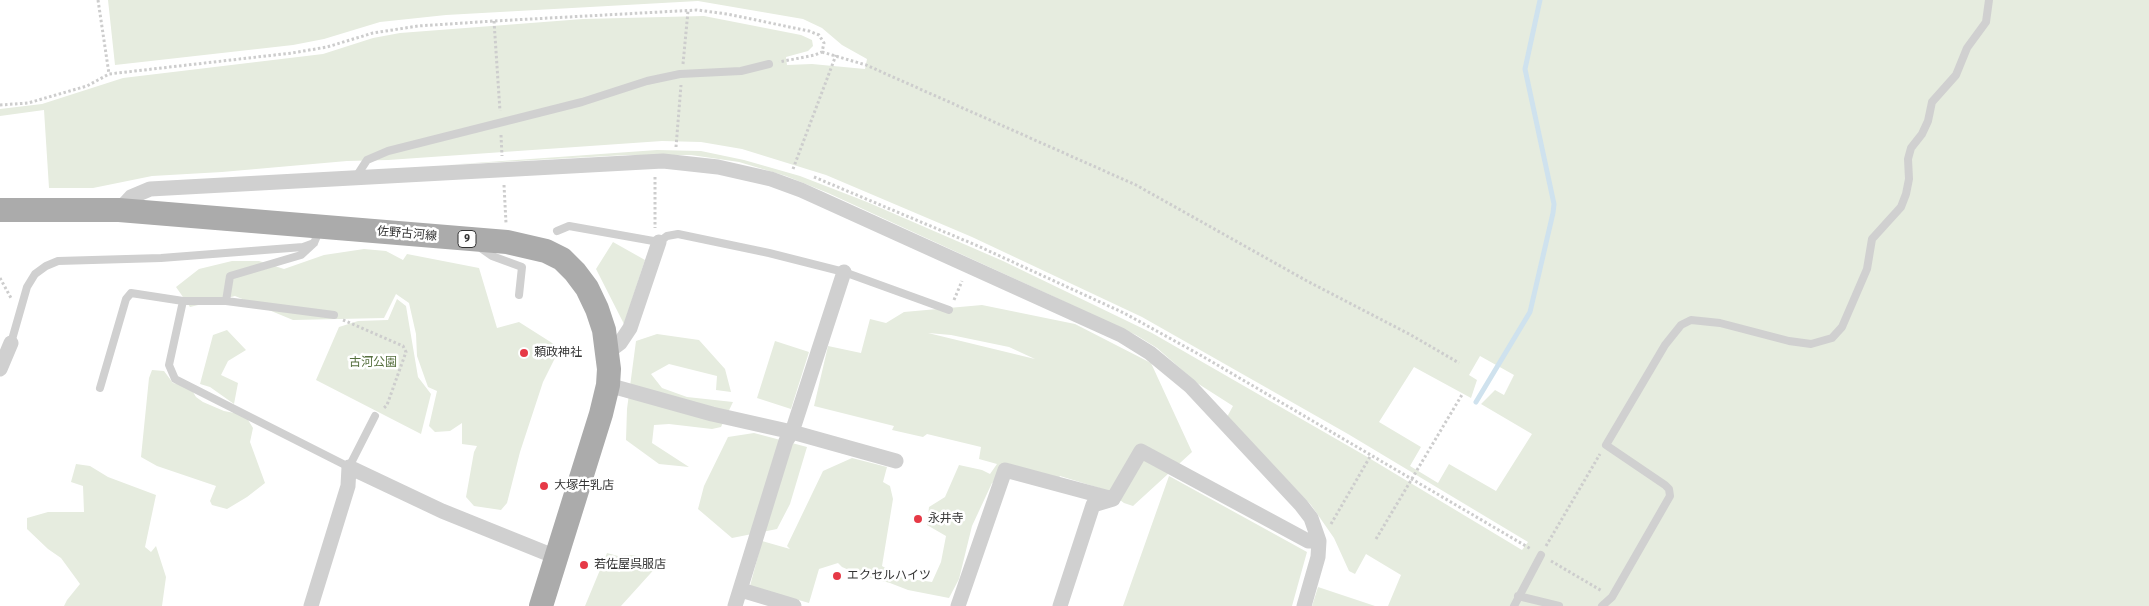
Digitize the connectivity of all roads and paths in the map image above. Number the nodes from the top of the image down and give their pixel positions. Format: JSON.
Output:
{"nodes":[{"id":1,"x":98,"y":0,"type":"edge"},
{"id":2,"x":1989,"y":0,"type":"edge"},
{"id":3,"x":494,"y":21,"type":"junction"},
{"id":4,"x":822,"y":52,"type":"junction"},
{"id":5,"x":836,"y":55,"type":"junction"},
{"id":6,"x":769,"y":64,"type":"joint"},
{"id":7,"x":110,"y":74,"type":"junction"},
{"id":8,"x":0,"y":105,"type":"edge"},
{"id":9,"x":501,"y":123,"type":"junction"},
{"id":10,"x":502,"y":157,"type":"dead end"},
{"id":11,"x":655,"y":168,"type":"dead end"},
{"id":12,"x":792,"y":169,"type":"dead end"},
{"id":13,"x":503,"y":176,"type":"dead end"},
{"id":14,"x":356,"y":177,"type":"junction"},
{"id":15,"x":0,"y":210,"type":"edge"},
{"id":16,"x":119,"y":210,"type":"junction"},
{"id":17,"x":506,"y":223,"type":"dead end"},
{"id":18,"x":557,"y":231,"type":"dead end"},
{"id":19,"x":318,"y":235,"type":"junction"},
{"id":20,"x":657,"y":235,"type":"junction"},
{"id":21,"x":478,"y":240,"type":"junction"},
{"id":22,"x":844,"y":272,"type":"junction"},
{"id":23,"x":0,"y":278,"type":"edge"},
{"id":24,"x":963,"y":280,"type":"dead end"},
{"id":25,"x":520,"y":295,"type":"dead end"},
{"id":26,"x":11,"y":299,"type":"dead end"},
{"id":27,"x":183,"y":301,"type":"junction"},
{"id":28,"x":226,"y":301,"type":"junction"},
{"id":29,"x":949,"y":310,"type":"joint"},
{"id":30,"x":334,"y":315,"type":"joint"},
{"id":31,"x":11,"y":343,"type":"joint"},
{"id":32,"x":608,"y":352,"type":"junction"},
{"id":33,"x":1458,"y":363,"type":"dead end"},
{"id":34,"x":0,"y":369,"type":"edge"},
{"id":35,"x":608,"y":385,"type":"junction"},
{"id":36,"x":100,"y":388,"type":"dead end"},
{"id":37,"x":1463,"y":393,"type":"dead end"},
{"id":38,"x":375,"y":416,"type":"joint"},
{"id":39,"x":792,"y":432,"type":"junction"},
{"id":40,"x":1606,"y":445,"type":"junction"},
{"id":41,"x":1371,"y":456,"type":"dead end"},
{"id":42,"x":896,"y":461,"type":"dead end"},
{"id":43,"x":349,"y":467,"type":"junction"},
{"id":44,"x":1113,"y":499,"type":"junction"},
{"id":45,"x":1331,"y":524,"type":"dead end"},
{"id":46,"x":1376,"y":539,"type":"dead end"},
{"id":47,"x":1319,"y":541,"type":"junction"},
{"id":48,"x":1541,"y":555,"type":"joint"},
{"id":49,"x":556,"y":557,"type":"junction"},
{"id":50,"x":741,"y":590,"type":"junction"},
{"id":51,"x":1523,"y":600,"type":"edge"},
{"id":52,"x":311,"y":606,"type":"edge"},
{"id":53,"x":541,"y":606,"type":"edge"},
{"id":54,"x":735,"y":606,"type":"edge"},
{"id":55,"x":794,"y":606,"type":"edge"},
{"id":56,"x":958,"y":606,"type":"edge"},
{"id":57,"x":1060,"y":606,"type":"edge"},
{"id":58,"x":1304,"y":606,"type":"edge"},
{"id":59,"x":1514,"y":606,"type":"edge"},
{"id":60,"x":1559,"y":606,"type":"edge"},
{"id":61,"x":1602,"y":606,"type":"edge"}],
"edges":[{"from":1,"to":7,"type":"path"},
{"from":2,"to":40,"type":"lane"},
{"from":3,"to":4,"type":"path"},
{"from":3,"to":7,"type":"path"},
{"from":3,"to":9,"type":"path"},
{"from":4,"to":5,"type":"path"},
{"from":4,"to":6,"type":"path"},
{"from":5,"to":12,"type":"path"},
{"from":5,"to":33,"type":"path"},
{"from":6,"to":9,"type":"lane"},
{"from":7,"to":8,"type":"path"},
{"from":9,"to":10,"type":"path"},
{"from":9,"to":14,"type":"lane"},
{"from":11,"to":20,"type":"path"},
{"from":13,"to":17,"type":"path"},
{"from":14,"to":16,"type":"street"},
{"from":14,"to":47,"type":"street"},
{"from":15,"to":16,"type":"main road","name":"佐野古河線","number":"9"},
{"from":16,"to":19,"type":"main road","name":"佐野古河線","number":"9"},
{"from":18,"to":20,"type":"lane"},
{"from":19,"to":21,"type":"main road","name":"佐野古河線","number":"9"},
{"from":19,"to":28,"type":"lane"},
{"from":19,"to":31,"type":"lane"},
{"from":20,"to":22,"type":"lane"},
{"from":20,"to":32,"type":"street"},
{"from":21,"to":25,"type":"lane"},
{"from":21,"to":32,"type":"main road","name":"佐野古河線","number":"9"},
{"from":22,"to":29,"type":"lane"},
{"from":22,"to":39,"type":"street"},
{"from":23,"to":26,"type":"path"},
{"from":24,"to":29,"type":"path"},
{"from":27,"to":28,"type":"lane"},
{"from":27,"to":36,"type":"lane"},
{"from":27,"to":43,"type":"lane"},
{"from":28,"to":30,"type":"lane"},
{"from":30,"to":38,"type":"path"},
{"from":31,"to":34,"type":"street"},
{"from":32,"to":35,"type":"main road","name":"佐野古河線","number":"9"},
{"from":35,"to":39,"type":"street"},
{"from":35,"to":49,"type":"main road","name":"佐野古河線","number":"9"},
{"from":37,"to":46,"type":"path"},
{"from":38,"to":43,"type":"lane"},
{"from":39,"to":42,"type":"street"},
{"from":39,"to":50,"type":"street"},
{"from":40,"to":48,"type":"path"},
{"from":40,"to":61,"type":"lane"},
{"from":41,"to":45,"type":"path"},
{"from":43,"to":49,"type":"street"},
{"from":43,"to":52,"type":"street"},
{"from":44,"to":47,"type":"street"},
{"from":44,"to":56,"type":"street"},
{"from":44,"to":57,"type":"street"},
{"from":47,"to":58,"type":"street"},
{"from":48,"to":51,"type":"lane"},
{"from":49,"to":53,"type":"main road","name":"佐野古河線","number":"9"},
{"from":50,"to":54,"type":"street"},
{"from":50,"to":55,"type":"street"},
{"from":51,"to":59,"type":"lane"},
{"from":51,"to":60,"type":"lane"}]}
